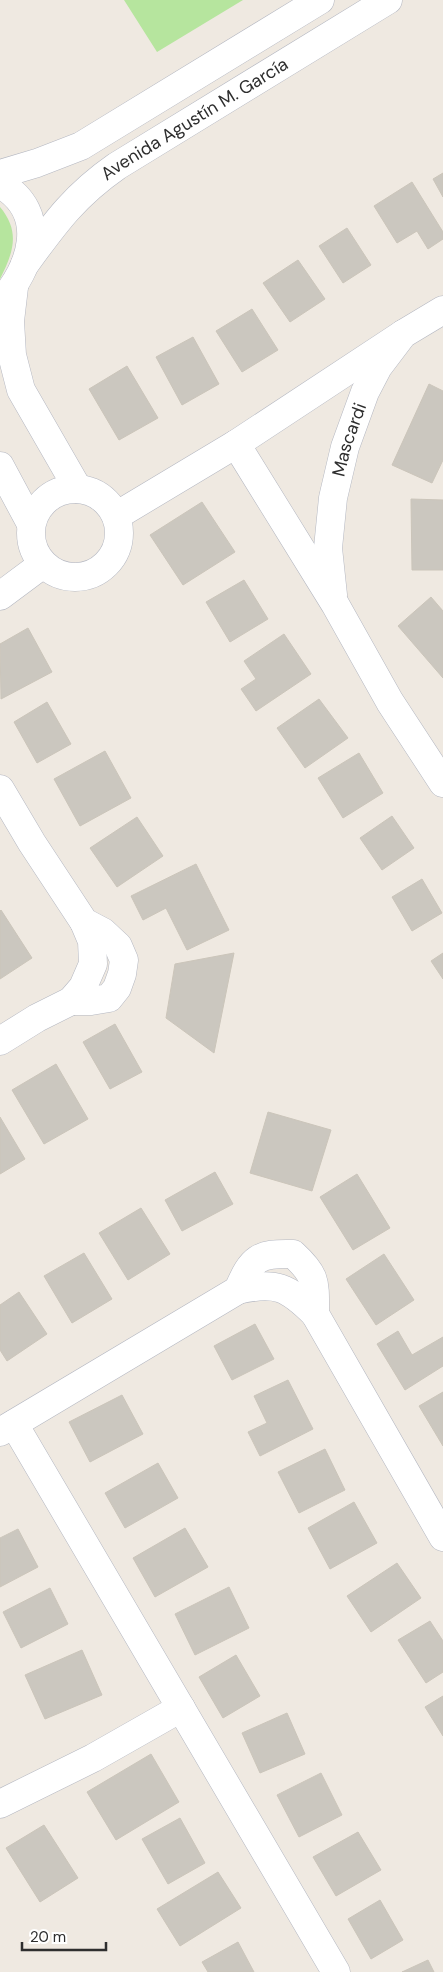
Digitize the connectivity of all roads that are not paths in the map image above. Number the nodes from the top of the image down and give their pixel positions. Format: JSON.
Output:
{"nodes":[{"id":1,"x":320,"y":0,"type":"edge"},
{"id":2,"x":388,"y":0,"type":"edge"},
{"id":3,"x":0,"y":174,"type":"edge"},
{"id":4,"x":0,"y":184,"type":"edge"},
{"id":5,"x":13,"y":285,"type":"edge"},
{"id":6,"x":443,"y":310,"type":"edge"},
{"id":7,"x":403,"y":334,"type":"junction"},
{"id":8,"x":236,"y":444,"type":"junction"},
{"id":9,"x":0,"y":466,"type":"edge"},
{"id":10,"x":78,"y":488,"type":"junction"},
{"id":11,"x":116,"y":516,"type":"junction"},
{"id":12,"x":31,"y":524,"type":"junction"},
{"id":13,"x":43,"y":564,"type":"junction"},
{"id":14,"x":0,"y":596,"type":"edge"},
{"id":15,"x":335,"y":604,"type":"junction"},
{"id":16,"x":443,"y":783,"type":"edge"},
{"id":17,"x":0,"y":789,"type":"edge"},
{"id":18,"x":0,"y":1041,"type":"edge"},
{"id":19,"x":238,"y":1290,"type":"junction"},
{"id":20,"x":314,"y":1314,"type":"junction"},
{"id":21,"x":7,"y":1428,"type":"edge"},
{"id":22,"x":443,"y":1537,"type":"edge"},
{"id":23,"x":181,"y":1708,"type":"junction"},
{"id":24,"x":0,"y":1804,"type":"edge"},
{"id":25,"x":336,"y":1972,"type":"edge"}],
"edges":[{"from":1,"to":3,"type":"street","name":"Avenida Agustín M. García"},
{"from":2,"to":5,"type":"street","name":"Avenida Agustín M. García"},
{"from":4,"to":5,"type":"street"},
{"from":5,"to":10,"type":"street"},
{"from":6,"to":7,"type":"street","name":"Mascardi"},
{"from":7,"to":8,"type":"street"},
{"from":7,"to":15,"type":"street","name":"Mascardi"},
{"from":8,"to":11,"type":"street"},
{"from":8,"to":15,"type":"street","name":"Mascardi"},
{"from":9,"to":12,"type":"street"},
{"from":10,"to":11,"type":"street"},
{"from":10,"to":12,"type":"street"},
{"from":11,"to":13,"type":"street"},
{"from":12,"to":13,"type":"street"},
{"from":13,"to":14,"type":"street"},
{"from":15,"to":16,"type":"street","name":"Mascardi"},
{"from":17,"to":18,"type":"street"},
{"from":19,"to":20,"type":"street"},
{"from":19,"to":20,"type":"street"},
{"from":19,"to":21,"type":"street"},
{"from":20,"to":22,"type":"street"},
{"from":21,"to":23,"type":"street"},
{"from":23,"to":24,"type":"street"},
{"from":23,"to":25,"type":"street"}]}
